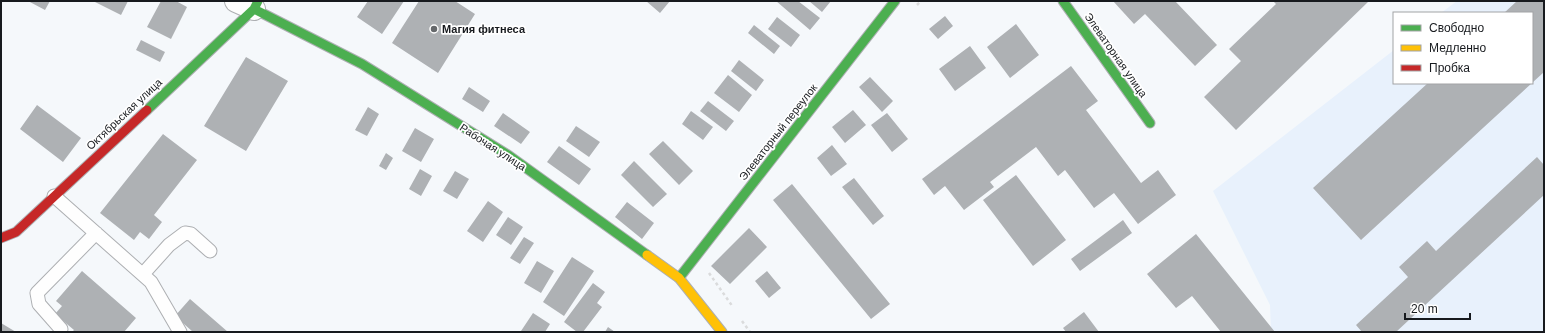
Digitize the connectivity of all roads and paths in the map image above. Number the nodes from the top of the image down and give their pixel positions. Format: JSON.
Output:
{"nodes":[{"id":1,"x":895,"y":1,"type":"edge"},
{"id":2,"x":1063,"y":1,"type":"edge"},
{"id":3,"x":249,"y":4,"type":"edge"},
{"id":4,"x":1150,"y":123,"type":"dead end"},
{"id":5,"x":54,"y":196,"type":"junction"},
{"id":6,"x":96,"y":233,"type":"junction"},
{"id":7,"x":1,"y":238,"type":"edge"},
{"id":8,"x":210,"y":251,"type":"dead end"},
{"id":9,"x":143,"y":274,"type":"junction"},
{"id":10,"x":679,"y":278,"type":"junction"},
{"id":11,"x":61,"y":329,"type":"dead end"},
{"id":12,"x":180,"y":332,"type":"edge"},
{"id":13,"x":722,"y":332,"type":"edge"}],
"edges":[{"from":1,"to":10,"type":"street","name":"Элеваторный переулок"},
{"from":2,"to":4,"type":"street","name":"Элеваторная улица"},
{"from":3,"to":5,"type":"street","name":"Октябрьская улица"},
{"from":3,"to":10,"type":"street","name":"Рабочая улица"},
{"from":5,"to":6,"type":"lane"},
{"from":5,"to":7,"type":"street","name":"Октябрьская улица"},
{"from":6,"to":9,"type":"lane"},
{"from":6,"to":11,"type":"lane"},
{"from":8,"to":9,"type":"lane"},
{"from":9,"to":12,"type":"lane"},
{"from":10,"to":13,"type":"street","name":"Рабочая улица"}]}
